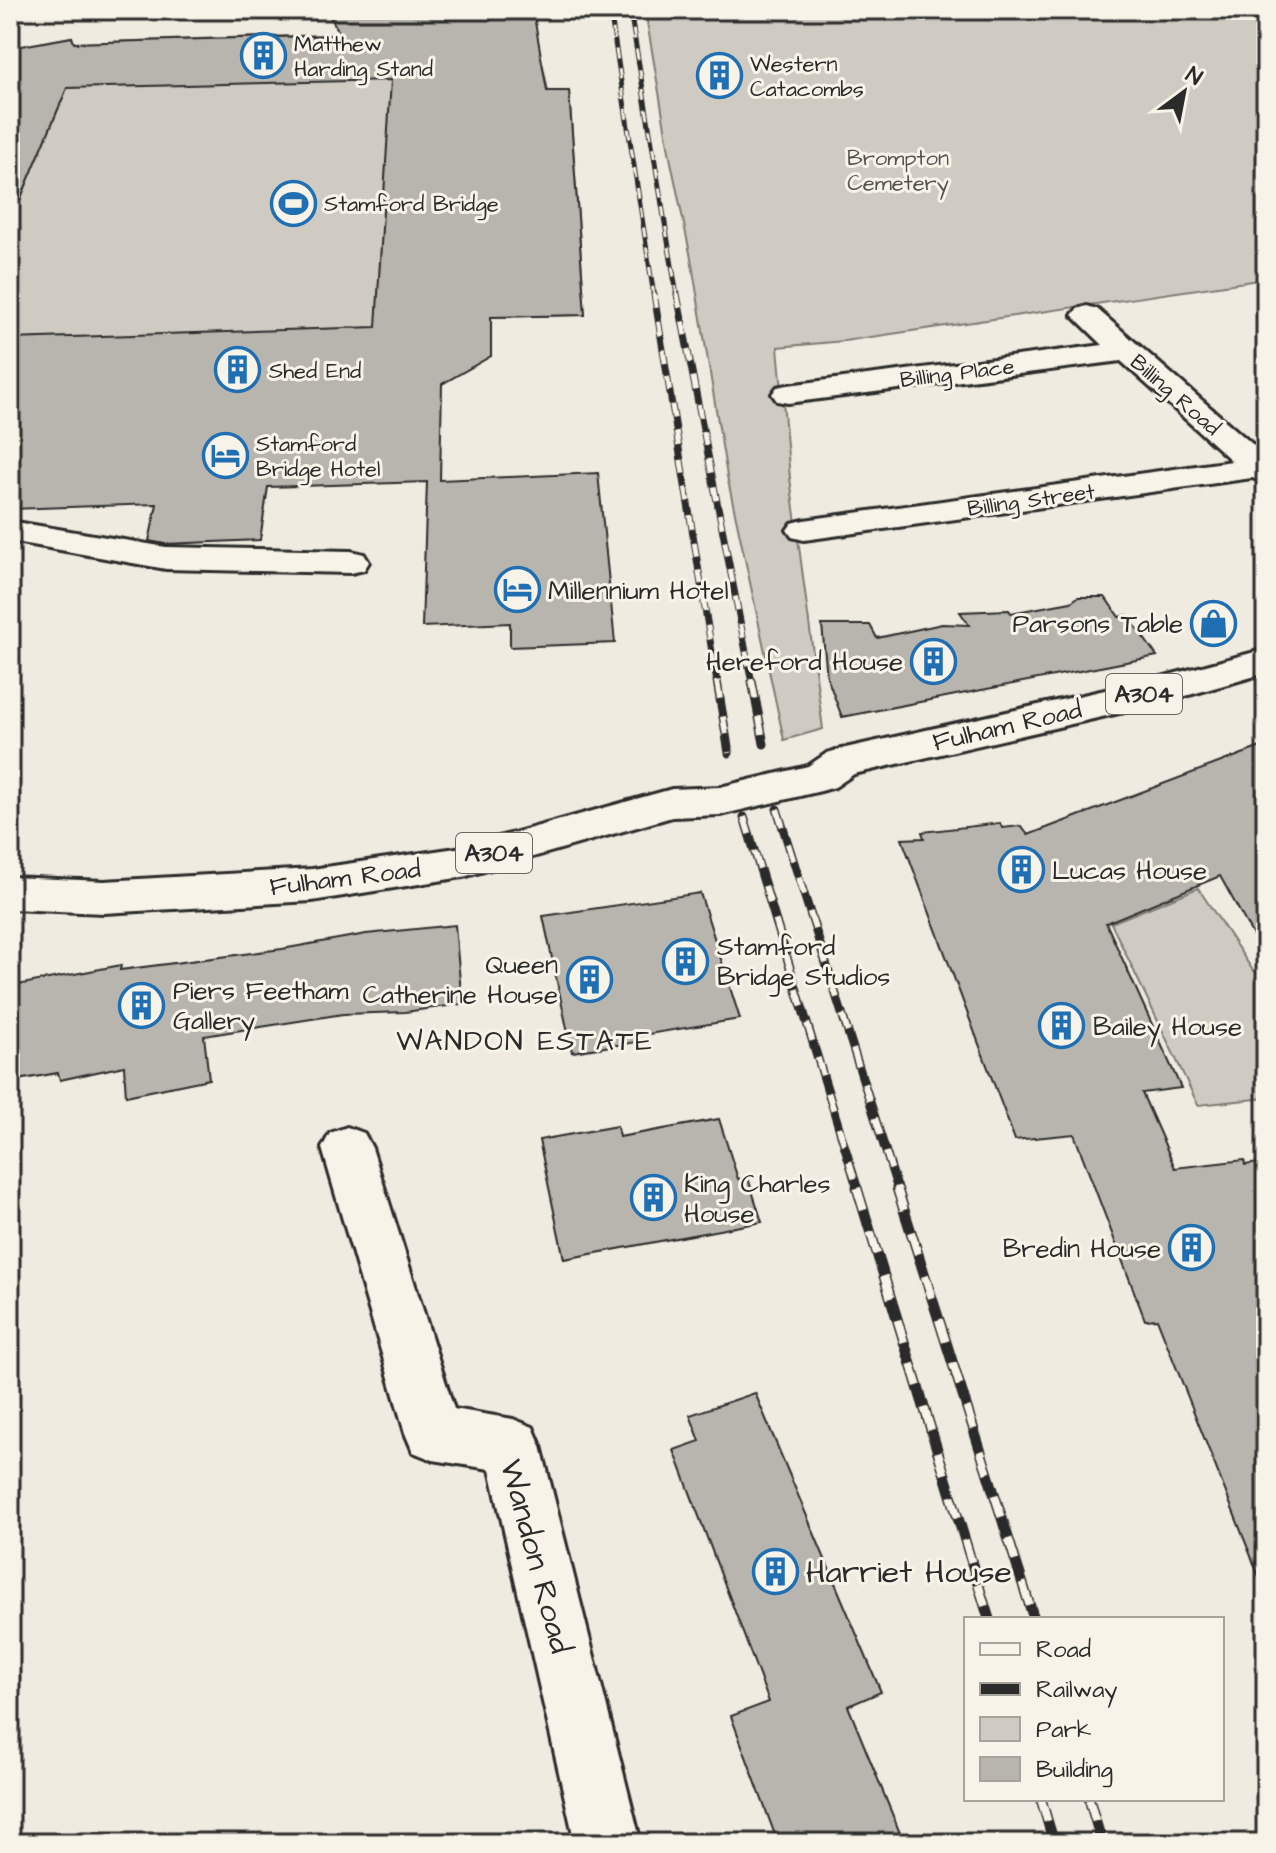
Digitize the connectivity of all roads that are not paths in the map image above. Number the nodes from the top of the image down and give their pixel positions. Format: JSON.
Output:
{"nodes":[{"id":1,"x":1087,"y":315,"type":"dead end"},
{"id":2,"x":1126,"y":351,"type":"junction"},
{"id":3,"x":788,"y":394,"type":"dead end"},
{"id":4,"x":1262,"y":470,"type":"edge"},
{"id":5,"x":804,"y":530,"type":"dead end"},
{"id":6,"x":10,"y":531,"type":"edge"},
{"id":7,"x":351,"y":562,"type":"dead end"},
{"id":8,"x":1266,"y":661,"type":"edge"},
{"id":9,"x":10,"y":893,"type":"edge"},
{"id":10,"x":347,"y":1148,"type":"dead end"},
{"id":11,"x":608,"y":1843,"type":"edge"}],
"edges":[{"from":1,"to":2,"type":"street","name":"Billing Road"},
{"from":2,"to":3,"type":"street","name":"Billing Place"},
{"from":2,"to":4,"type":"street","name":"Billing Road"},
{"from":4,"to":5,"type":"street","name":"Billing Street"},
{"from":6,"to":7,"type":"street"},
{"from":8,"to":9,"type":"street","name":"Fulham Road","number":"A304"},
{"from":10,"to":11,"type":"street","name":"Wandon Road"}]}
